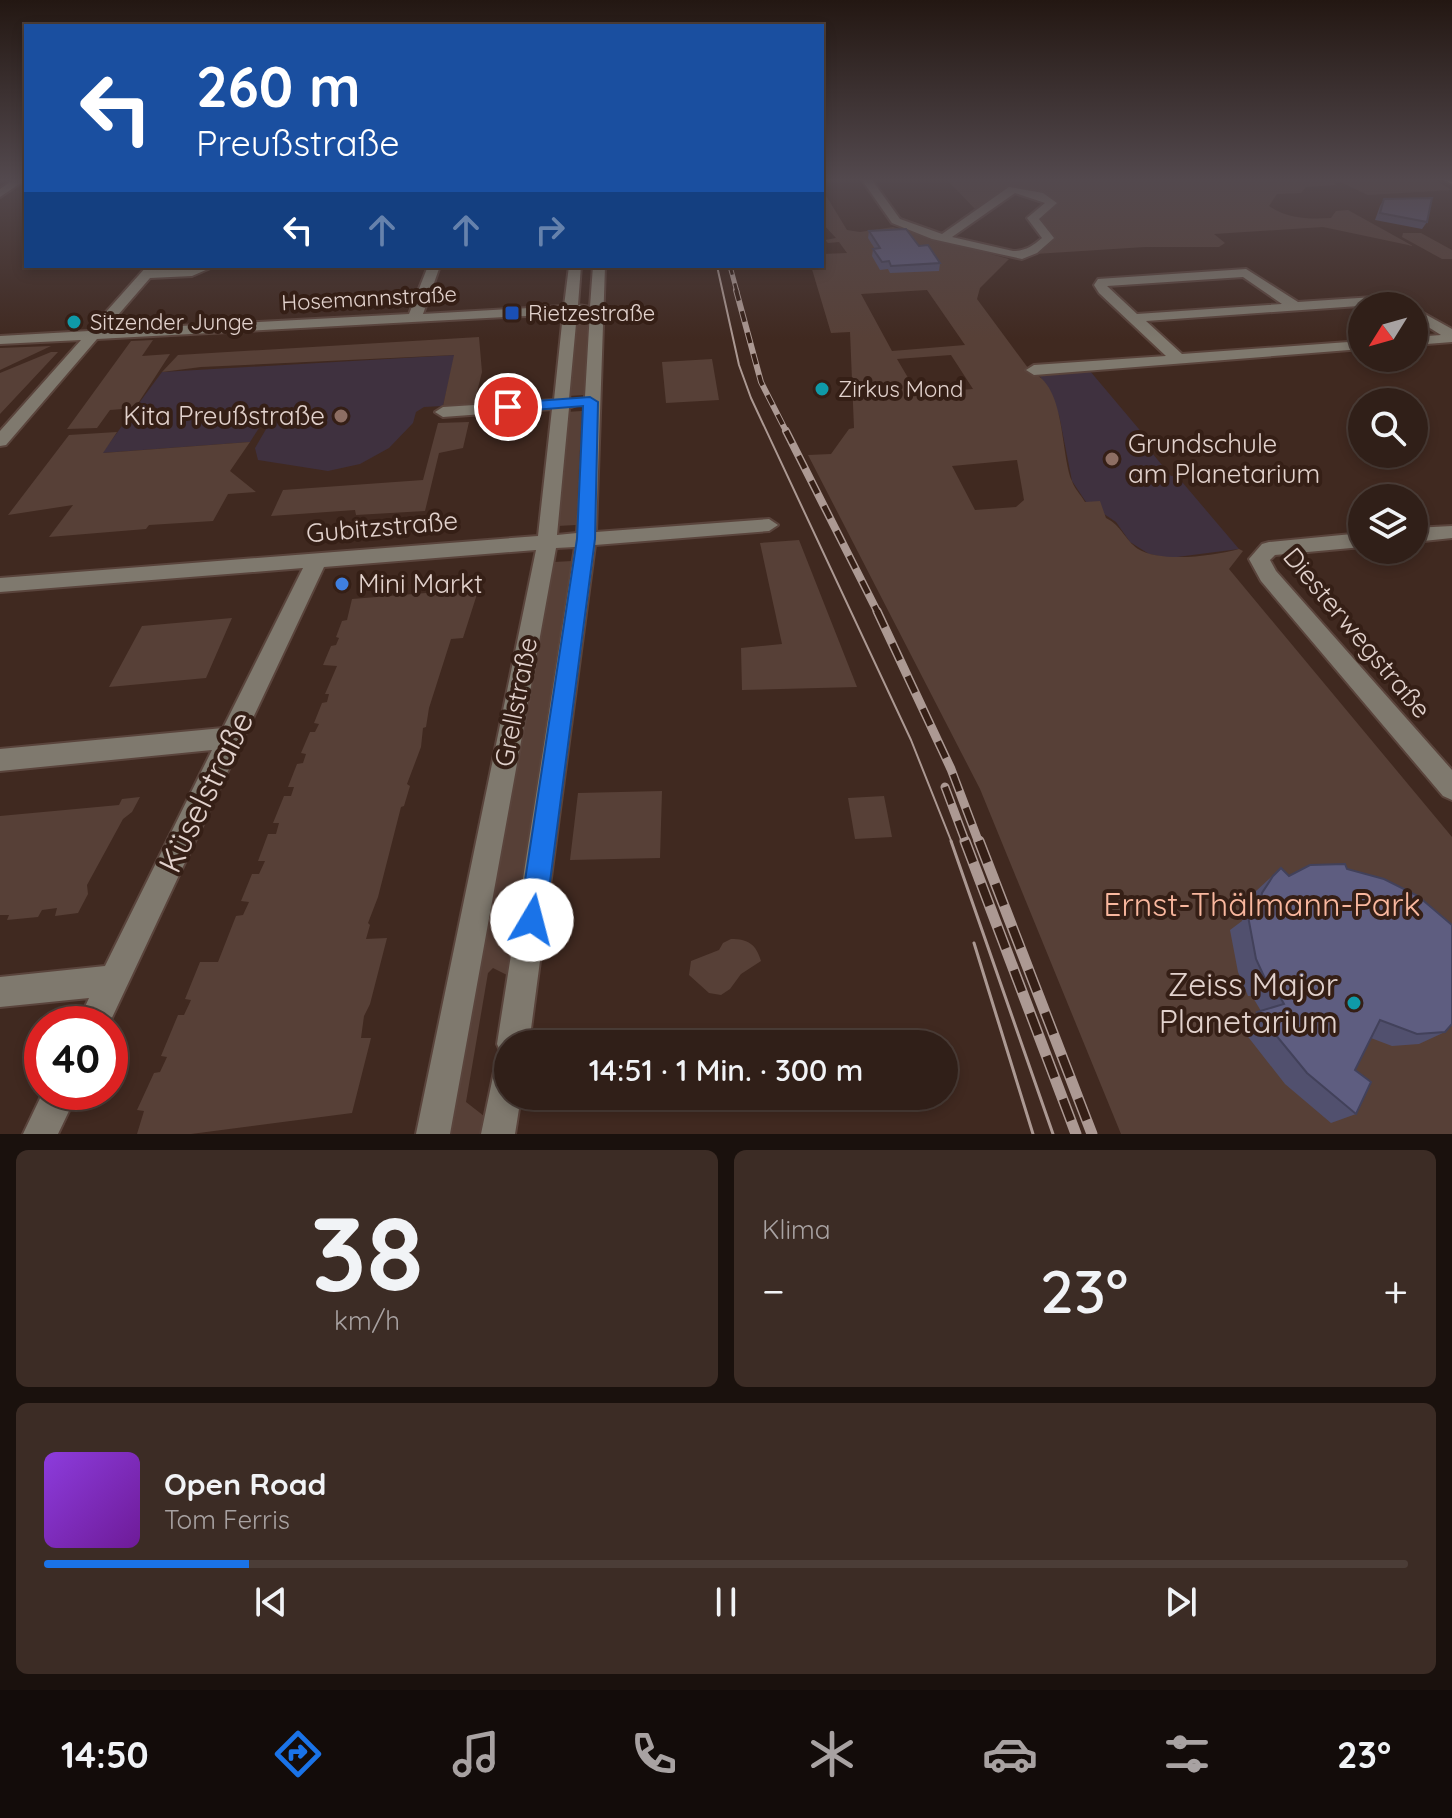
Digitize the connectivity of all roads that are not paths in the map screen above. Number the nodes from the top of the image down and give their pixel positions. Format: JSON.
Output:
{"nodes":[{"id":1,"x":928,"y":233,"type":"edge"},
{"id":2,"x":951,"y":233,"type":"edge"},
{"id":3,"x":1044,"y":233,"type":"edge"},
{"id":4,"x":944,"y":238,"type":"junction"},
{"id":5,"x":203,"y":268,"type":"edge"},
{"id":6,"x":433,"y":268,"type":"edge"},
{"id":7,"x":575,"y":268,"type":"edge"},
{"id":8,"x":599,"y":268,"type":"edge"},
{"id":9,"x":150,"y":271,"type":"edge"},
{"id":10,"x":1348,"y":303,"type":"edge"},
{"id":11,"x":1296,"y":307,"type":"junction"},
{"id":12,"x":596,"y":309,"type":"junction"},
{"id":13,"x":571,"y":310,"type":"junction"},
{"id":14,"x":414,"y":318,"type":"junction"},
{"id":15,"x":1134,"y":318,"type":"junction"},
{"id":16,"x":1428,"y":322,"type":"edge"},
{"id":17,"x":93,"y":335,"type":"junction"},
{"id":18,"x":1450,"y":339,"type":"edge"},
{"id":19,"x":0,"y":340,"type":"edge"},
{"id":20,"x":1428,"y":340,"type":"edge"},
{"id":21,"x":1348,"y":346,"type":"edge"},
{"id":22,"x":1178,"y":359,"type":"junction"},
{"id":23,"x":1034,"y":370,"type":"dead end"},
{"id":24,"x":590,"y":402,"type":"junction"},
{"id":25,"x":561,"y":403,"type":"junction"},
{"id":26,"x":443,"y":412,"type":"dead end"},
{"id":27,"x":0,"y":441,"type":"edge"},
{"id":28,"x":769,"y":525,"type":"dead end"},
{"id":29,"x":1452,"y":532,"type":"edge"},
{"id":30,"x":1428,"y":534,"type":"edge"},
{"id":31,"x":586,"y":539,"type":"junction"},
{"id":32,"x":1348,"y":541,"type":"edge"},
{"id":33,"x":547,"y":542,"type":"junction"},
{"id":34,"x":317,"y":560,"type":"junction"},
{"id":35,"x":0,"y":585,"type":"edge"},
{"id":36,"x":232,"y":738,"type":"junction"},
{"id":37,"x":0,"y":760,"type":"edge"},
{"id":38,"x":1452,"y":788,"type":"edge"},
{"id":39,"x":114,"y":980,"type":"junction"},
{"id":40,"x":0,"y":992,"type":"edge"},
{"id":41,"x":102,"y":1006,"type":"edge"},
{"id":42,"x":515,"y":1030,"type":"edge"},
{"id":43,"x":52,"y":1110,"type":"edge"},
{"id":44,"x":502,"y":1110,"type":"edge"},
{"id":45,"x":40,"y":1134,"type":"edge"},
{"id":46,"x":433,"y":1134,"type":"edge"},
{"id":47,"x":498,"y":1134,"type":"edge"}],
"edges":[{"from":1,"to":4,"type":"street"},
{"from":2,"to":4,"type":"street"},
{"from":3,"to":4,"type":"street"},
{"from":5,"to":9,"type":"street"},
{"from":6,"to":14,"type":"street"},
{"from":7,"to":13,"type":"street","name":"Grellstraße"},
{"from":8,"to":12,"type":"street","name":"Grellstraße"},
{"from":9,"to":17,"type":"street"},
{"from":10,"to":11,"type":"street"},
{"from":11,"to":15,"type":"street"},
{"from":11,"to":15,"type":"street"},
{"from":12,"to":13,"type":"street","name":"Hosemannstraße"},
{"from":12,"to":24,"type":"street","name":"Grellstraße"},
{"from":13,"to":14,"type":"street","name":"Hosemannstraße"},
{"from":13,"to":25,"type":"street","name":"Grellstraße"},
{"from":14,"to":17,"type":"street","name":"Hosemannstraße"},
{"from":15,"to":22,"type":"street"},
{"from":16,"to":18,"type":"street"},
{"from":17,"to":19,"type":"street","name":"Hosemannstraße"},
{"from":17,"to":27,"type":"street"},
{"from":18,"to":20,"type":"street"},
{"from":21,"to":22,"type":"street"},
{"from":22,"to":23,"type":"street"},
{"from":24,"to":25,"type":"street"},
{"from":24,"to":31,"type":"street","name":"Grellstraße"},
{"from":25,"to":26,"type":"street"},
{"from":25,"to":33,"type":"street","name":"Grellstraße"},
{"from":28,"to":31,"type":"street","name":"Gubitzstraße"},
{"from":29,"to":30,"type":"street"},
{"from":31,"to":33,"type":"street","name":"Gubitzstraße"},
{"from":31,"to":42,"type":"street","name":"Grellstraße"},
{"from":32,"to":38,"type":"street","name":"Diesterwegstraße"},
{"from":33,"to":34,"type":"street","name":"Gubitzstraße"},
{"from":33,"to":46,"type":"street","name":"Grellstraße"},
{"from":34,"to":35,"type":"street","name":"Gubitzstraße"},
{"from":34,"to":36,"type":"street","name":"Küselstraße"},
{"from":36,"to":37,"type":"street"},
{"from":36,"to":39,"type":"street","name":"Küselstraße"},
{"from":39,"to":40,"type":"street"},
{"from":39,"to":41,"type":"street","name":"Küselstraße"},
{"from":43,"to":45,"type":"street"},
{"from":44,"to":47,"type":"street"}]}
